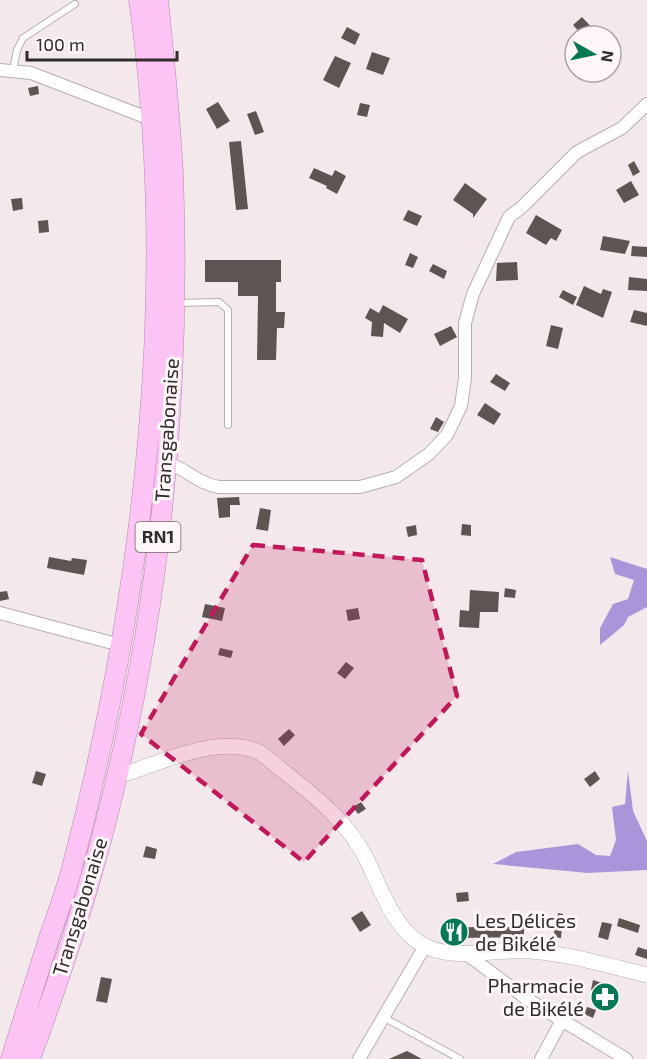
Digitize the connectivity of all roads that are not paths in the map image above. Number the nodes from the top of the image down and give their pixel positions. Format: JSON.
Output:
{"nodes":[{"id":1,"x":139,"y":0,"type":"edge"},
{"id":2,"x":158,"y":0,"type":"edge"},
{"id":3,"x":75,"y":4,"type":"dead end"},
{"id":4,"x":0,"y":70,"type":"edge"},
{"id":5,"x":13,"y":70,"type":"junction"},
{"id":6,"x":647,"y":104,"type":"edge"},
{"id":7,"x":153,"y":120,"type":"junction"},
{"id":8,"x":174,"y":303,"type":"junction"},
{"id":9,"x":228,"y":425,"type":"dead end"},
{"id":10,"x":166,"y":462,"type":"junction"},
{"id":11,"x":0,"y":614,"type":"edge"},
{"id":12,"x":120,"y":645,"type":"junction"},
{"id":13,"x":97,"y":768,"type":"junction"},
{"id":14,"x":118,"y":772,"type":"junction"},
{"id":15,"x":425,"y":946,"type":"junction"},
{"id":16,"x":465,"y":953,"type":"junction"},
{"id":17,"x":647,"y":975,"type":"edge"},
{"id":18,"x":382,"y":1017,"type":"junction"},
{"id":19,"x":562,"y":1020,"type":"junction"},
{"id":20,"x":11,"y":1059,"type":"edge"},
{"id":21,"x":30,"y":1059,"type":"edge"},
{"id":22,"x":359,"y":1059,"type":"edge"},
{"id":23,"x":460,"y":1059,"type":"edge"},
{"id":24,"x":541,"y":1059,"type":"edge"},
{"id":25,"x":626,"y":1059,"type":"edge"}],
"edges":[{"from":1,"to":7,"type":"highway","name":"Transgabonaise","number":"RN1"},
{"from":2,"to":8,"type":"highway","name":"Transgabonaise","number":"RN1"},
{"from":3,"to":5,"type":"lane"},
{"from":4,"to":5,"type":"street"},
{"from":5,"to":7,"type":"street"},
{"from":6,"to":10,"type":"street"},
{"from":7,"to":12,"type":"highway","name":"Transgabonaise","number":"RN1"},
{"from":8,"to":9,"type":"lane"},
{"from":8,"to":10,"type":"highway","name":"Transgabonaise","number":"RN1"},
{"from":10,"to":14,"type":"highway","name":"Transgabonaise","number":"RN1"},
{"from":11,"to":12,"type":"street"},
{"from":12,"to":13,"type":"highway","name":"Transgabonaise","number":"RN1"},
{"from":13,"to":14,"type":"street"},
{"from":13,"to":20,"type":"highway","name":"Transgabonaise","number":"RN1"},
{"from":14,"to":15,"type":"street"},
{"from":14,"to":21,"type":"highway","name":"Transgabonaise","number":"RN1"},
{"from":15,"to":16,"type":"street"},
{"from":15,"to":18,"type":"street"},
{"from":16,"to":17,"type":"street"},
{"from":16,"to":19,"type":"street"},
{"from":18,"to":22,"type":"street"},
{"from":18,"to":23,"type":"lane"},
{"from":19,"to":24,"type":"street"},
{"from":19,"to":25,"type":"street"}]}
